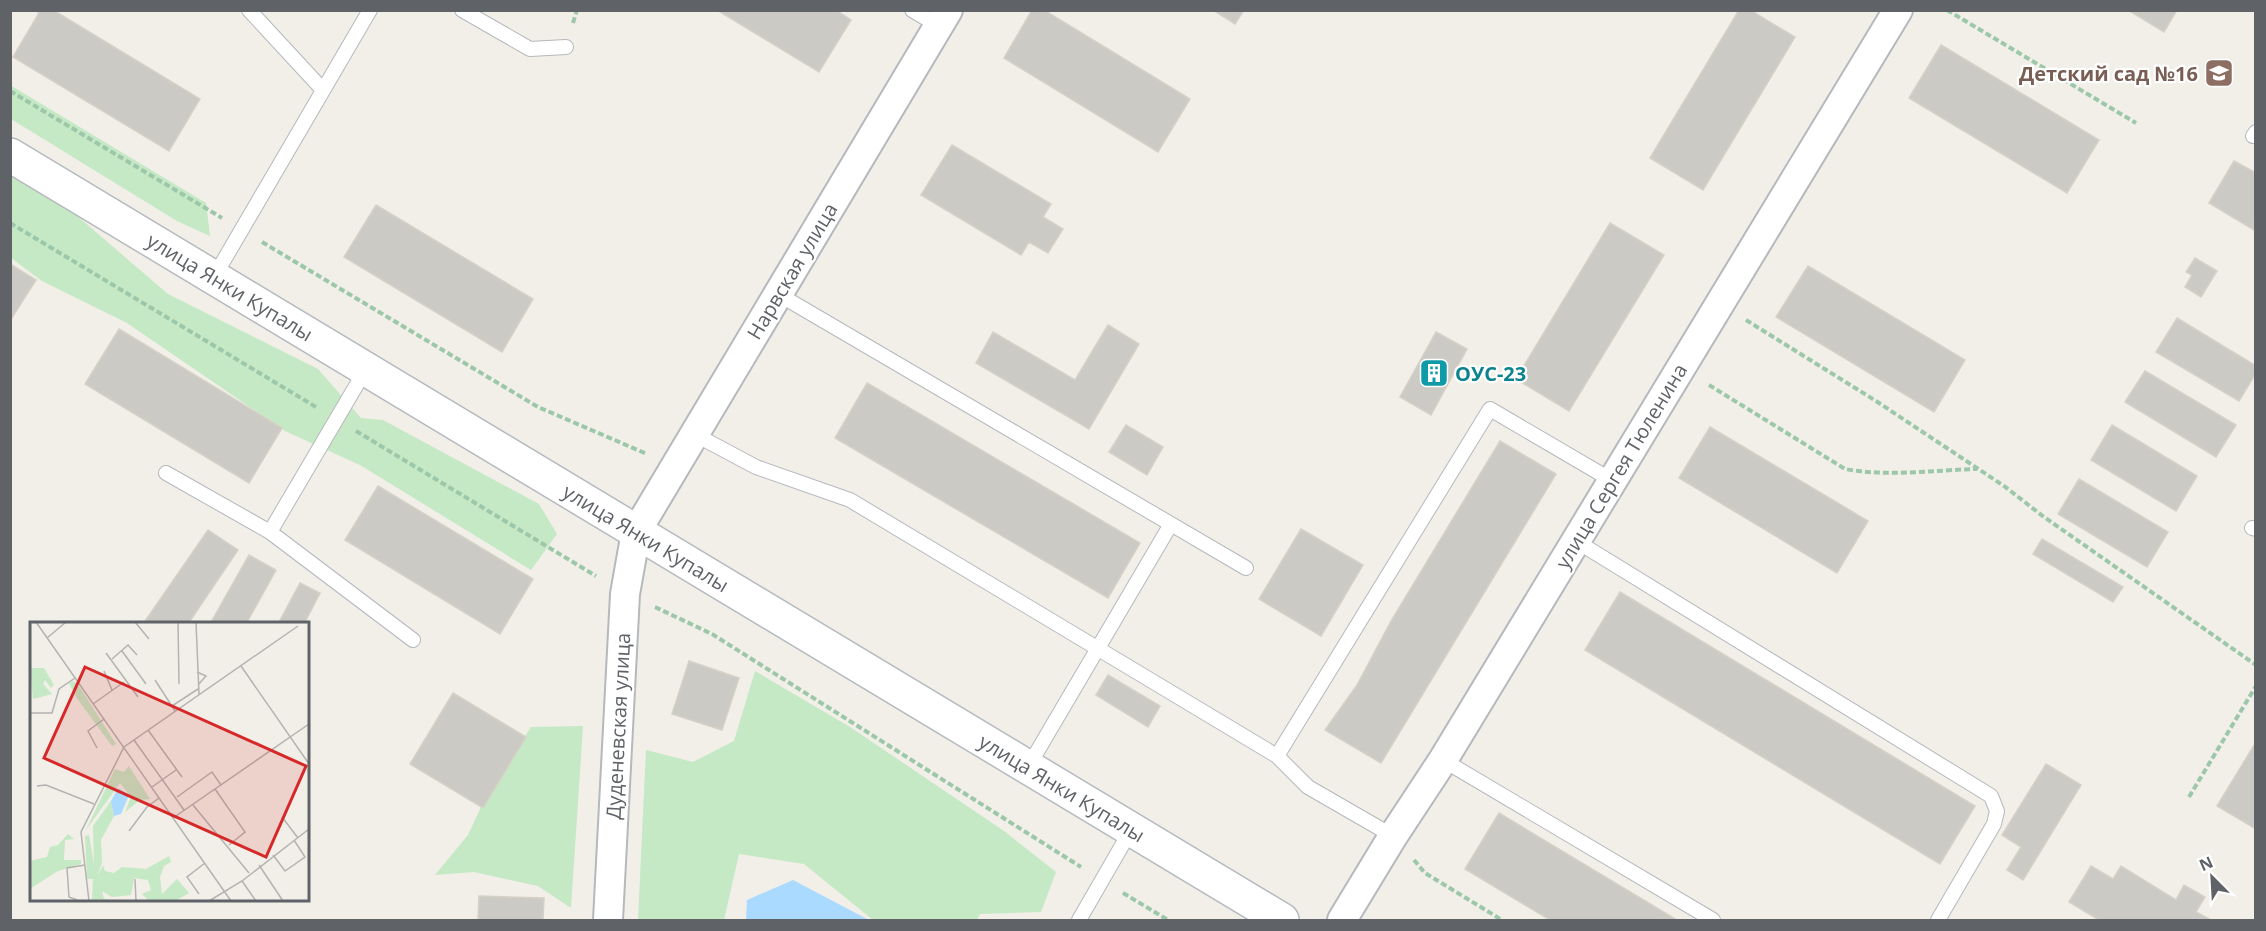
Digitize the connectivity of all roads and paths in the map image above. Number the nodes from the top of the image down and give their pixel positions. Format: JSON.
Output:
{"nodes":[{"id":1,"x":249,"y":10,"type":"edge"},
{"id":2,"x":370,"y":10,"type":"edge"},
{"id":3,"x":462,"y":10,"type":"edge"},
{"id":4,"x":912,"y":10,"type":"edge"},
{"id":5,"x":1898,"y":10,"type":"edge"},
{"id":6,"x":1947,"y":10,"type":"edge"},
{"id":7,"x":944,"y":18,"type":"edge"},
{"id":8,"x":566,"y":47,"type":"dead end"},
{"id":9,"x":323,"y":90,"type":"junction"},
{"id":10,"x":10,"y":91,"type":"edge"},
{"id":11,"x":2136,"y":123,"type":"dead end"},
{"id":12,"x":10,"y":155,"type":"edge"},
{"id":13,"x":10,"y":223,"type":"edge"},
{"id":14,"x":242,"y":230,"type":"junction"},
{"id":15,"x":214,"y":277,"type":"junction"},
{"id":16,"x":778,"y":294,"type":"junction"},
{"id":17,"x":1720,"y":304,"type":"junction"},
{"id":18,"x":1681,"y":368,"type":"junction"},
{"id":19,"x":366,"y":369,"type":"junction"},
{"id":20,"x":337,"y":420,"type":"junction"},
{"id":21,"x":694,"y":434,"type":"junction"},
{"id":22,"x":675,"y":466,"type":"junction"},
{"id":23,"x":1978,"y":469,"type":"junction"},
{"id":24,"x":166,"y":473,"type":"dead end"},
{"id":25,"x":1612,"y":481,"type":"junction"},
{"id":26,"x":1171,"y":524,"type":"junction"},
{"id":27,"x":270,"y":532,"type":"junction"},
{"id":28,"x":636,"y":532,"type":"junction"},
{"id":29,"x":1576,"y":541,"type":"junction"},
{"id":30,"x":1246,"y":568,"type":"dead end"},
{"id":31,"x":625,"y":594,"type":"junction"},
{"id":32,"x":413,"y":640,"type":"dead end"},
{"id":33,"x":1098,"y":648,"type":"junction"},
{"id":34,"x":2256,"y":665,"type":"edge"},
{"id":35,"x":2256,"y":686,"type":"edge"},
{"id":36,"x":1277,"y":756,"type":"junction"},
{"id":37,"x":1443,"y":760,"type":"junction"},
{"id":38,"x":1028,"y":767,"type":"junction"},
{"id":39,"x":2189,"y":797,"type":"dead end"},
{"id":40,"x":1131,"y":830,"type":"junction"},
{"id":41,"x":1393,"y":836,"type":"junction"},
{"id":42,"x":1102,"y":880,"type":"junction"},
{"id":43,"x":608,"y":921,"type":"edge"},
{"id":44,"x":1079,"y":921,"type":"edge"},
{"id":45,"x":1168,"y":921,"type":"edge"},
{"id":46,"x":1282,"y":921,"type":"edge"},
{"id":47,"x":1342,"y":921,"type":"edge"},
{"id":48,"x":1502,"y":921,"type":"edge"},
{"id":49,"x":1713,"y":921,"type":"edge"},
{"id":50,"x":1938,"y":921,"type":"edge"}],
"edges":[{"from":1,"to":9,"type":"lane"},
{"from":2,"to":9,"type":"lane"},
{"from":3,"to":8,"type":"lane"},
{"from":4,"to":7,"type":"lane"},
{"from":5,"to":17,"type":"street","name":"улица Сергея Тюленина"},
{"from":6,"to":11,"type":"path"},
{"from":7,"to":16,"type":"street","name":"Нарвская улица"},
{"from":9,"to":14,"type":"lane"},
{"from":10,"to":14,"type":"path"},
{"from":12,"to":15,"type":"street","name":"улица Янки Купалы"},
{"from":13,"to":20,"type":"path"},
{"from":14,"to":15,"type":"lane"},
{"from":14,"to":22,"type":"path"},
{"from":15,"to":19,"type":"street","name":"улица Янки Купалы"},
{"from":16,"to":21,"type":"street","name":"Нарвская улица"},
{"from":16,"to":26,"type":"lane"},
{"from":17,"to":18,"type":"street","name":"улица Сергея Тюленина"},
{"from":17,"to":23,"type":"path"},
{"from":18,"to":23,"type":"path"},
{"from":18,"to":25,"type":"street","name":"улица Сергея Тюленина"},
{"from":19,"to":20,"type":"lane"},
{"from":19,"to":28,"type":"street","name":"улица Янки Купалы"},
{"from":20,"to":27,"type":"lane"},
{"from":20,"to":31,"type":"path"},
{"from":21,"to":22,"type":"street","name":"Нарвская улица"},
{"from":21,"to":33,"type":"lane"},
{"from":22,"to":28,"type":"street","name":"Нарвская улица"},
{"from":23,"to":34,"type":"path"},
{"from":24,"to":27,"type":"lane"},
{"from":25,"to":29,"type":"street","name":"улица Сергея Тюленина"},
{"from":25,"to":36,"type":"lane"},
{"from":26,"to":30,"type":"lane"},
{"from":26,"to":33,"type":"lane"},
{"from":27,"to":32,"type":"lane"},
{"from":28,"to":31,"type":"street","name":"Дуденевская улица"},
{"from":28,"to":38,"type":"street","name":"улица Янки Купалы"},
{"from":29,"to":37,"type":"street","name":"улица Сергея Тюленина"},
{"from":29,"to":50,"type":"lane"},
{"from":31,"to":42,"type":"path"},
{"from":31,"to":43,"type":"street","name":"Дуденевская улица"},
{"from":33,"to":36,"type":"lane"},
{"from":33,"to":38,"type":"lane"},
{"from":35,"to":39,"type":"path"},
{"from":36,"to":41,"type":"lane"},
{"from":37,"to":41,"type":"street","name":"улица Сергея Тюленина"},
{"from":37,"to":49,"type":"lane"},
{"from":38,"to":40,"type":"street","name":"улица Янки Купалы"},
{"from":40,"to":42,"type":"lane"},
{"from":40,"to":46,"type":"street","name":"улица Янки Купалы"},
{"from":41,"to":47,"type":"street","name":"улица Сергея Тюленина"},
{"from":41,"to":48,"type":"path"},
{"from":42,"to":44,"type":"lane"},
{"from":42,"to":45,"type":"path"}]}
